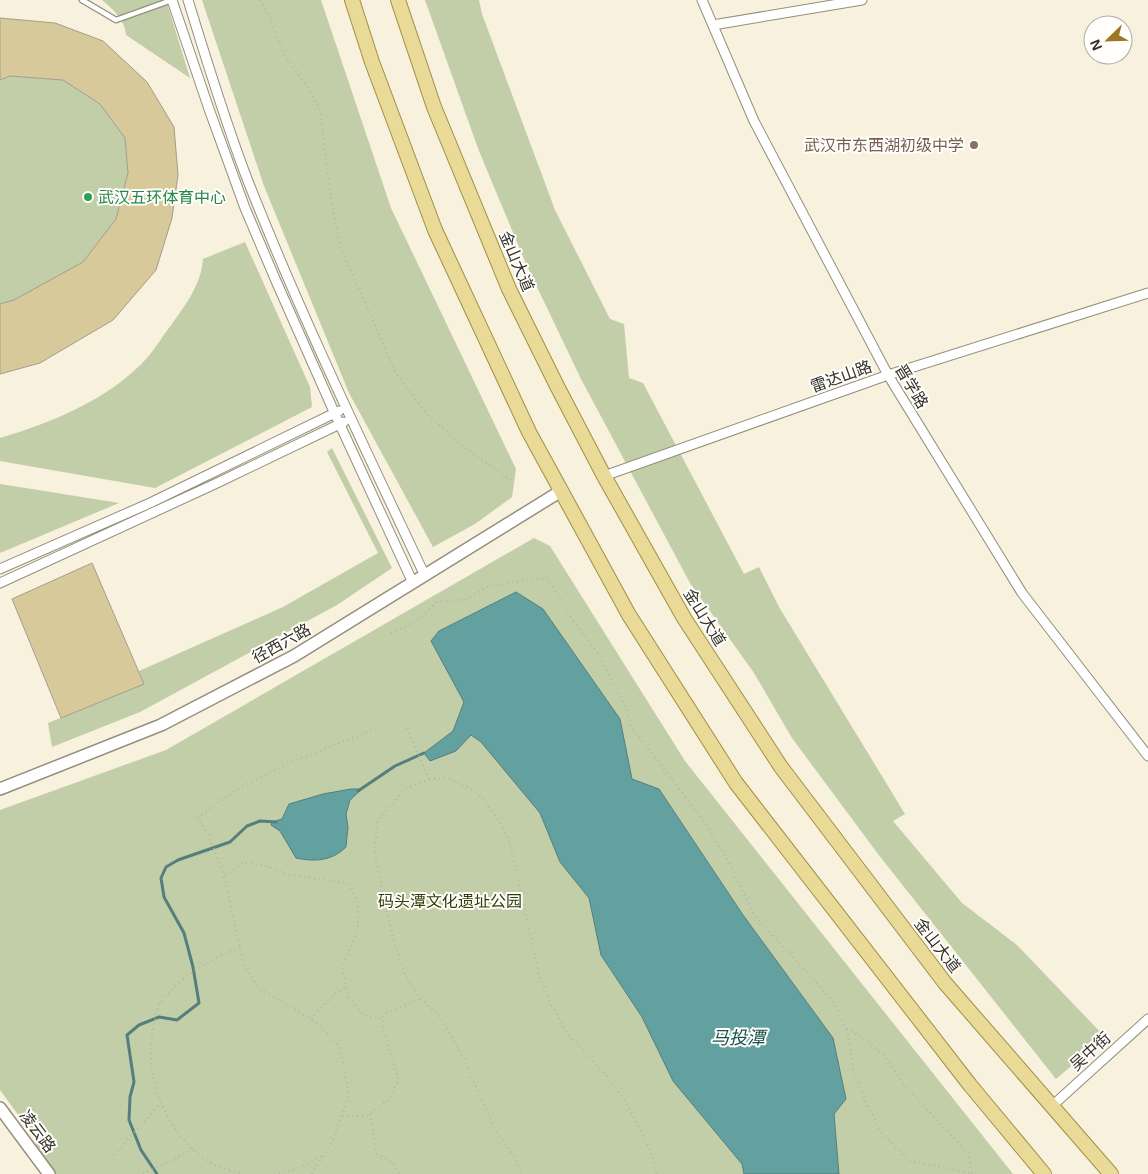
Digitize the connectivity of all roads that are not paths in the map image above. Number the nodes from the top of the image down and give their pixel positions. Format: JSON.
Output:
{"nodes":[{"id":1,"x":82,"y":0,"type":"edge"},
{"id":2,"x":172,"y":0,"type":"edge"},
{"id":3,"x":188,"y":0,"type":"edge"},
{"id":4,"x":352,"y":0,"type":"edge"},
{"id":5,"x":398,"y":0,"type":"edge"},
{"id":6,"x":702,"y":0,"type":"edge"},
{"id":7,"x":862,"y":0,"type":"edge"},
{"id":8,"x":713,"y":25,"type":"junction"},
{"id":9,"x":1148,"y":293,"type":"edge"},
{"id":10,"x":888,"y":375,"type":"junction"},
{"id":11,"x":346,"y":408,"type":"junction"},
{"id":12,"x":335,"y":414,"type":"junction"},
{"id":13,"x":351,"y":418,"type":"junction"},
{"id":14,"x":340,"y":424,"type":"junction"},
{"id":15,"x":604,"y":476,"type":"junction"},
{"id":16,"x":561,"y":491,"type":"junction"},
{"id":17,"x":0,"y":569,"type":"edge"},
{"id":18,"x":425,"y":576,"type":"junction"},
{"id":19,"x":413,"y":583,"type":"junction"},
{"id":20,"x":0,"y":584,"type":"edge"},
{"id":21,"x":1148,"y":756,"type":"edge"},
{"id":22,"x":0,"y":789,"type":"edge"},
{"id":23,"x":1148,"y":1019,"type":"edge"},
{"id":24,"x":1052,"y":1106,"type":"junction"},
{"id":25,"x":0,"y":1108,"type":"edge"},
{"id":26,"x":49,"y":1174,"type":"edge"},
{"id":27,"x":1044,"y":1174,"type":"edge"},
{"id":28,"x":1111,"y":1174,"type":"edge"}],
"edges":[{"from":1,"to":2,"type":"lane"},
{"from":2,"to":12,"type":"street"},
{"from":3,"to":11,"type":"street"},
{"from":4,"to":16,"type":"main road"},
{"from":5,"to":15,"type":"main road","name":"金山大道"},
{"from":6,"to":8,"type":"street","name":"晋学路"},
{"from":7,"to":8,"type":"street"},
{"from":8,"to":10,"type":"street","name":"晋学路"},
{"from":9,"to":10,"type":"street","name":"雷达山路"},
{"from":10,"to":15,"type":"street","name":"雷达山路"},
{"from":10,"to":21,"type":"street","name":"晋学路"},
{"from":11,"to":12,"type":"street"},
{"from":11,"to":13,"type":"street"},
{"from":12,"to":14,"type":"street"},
{"from":12,"to":17,"type":"street"},
{"from":13,"to":14,"type":"street"},
{"from":13,"to":18,"type":"street"},
{"from":14,"to":19,"type":"street"},
{"from":14,"to":20,"type":"street"},
{"from":15,"to":24,"type":"main road","name":"金山大道"},
{"from":16,"to":18,"type":"street","name":"径西六路"},
{"from":16,"to":27,"type":"main road"},
{"from":18,"to":19,"type":"street","name":"径西六路"},
{"from":19,"to":22,"type":"street","name":"径西六路"},
{"from":23,"to":24,"type":"street","name":"吴中街"},
{"from":24,"to":28,"type":"main road","name":"金山大道"},
{"from":25,"to":26,"type":"street","name":"凌云路"}]}
